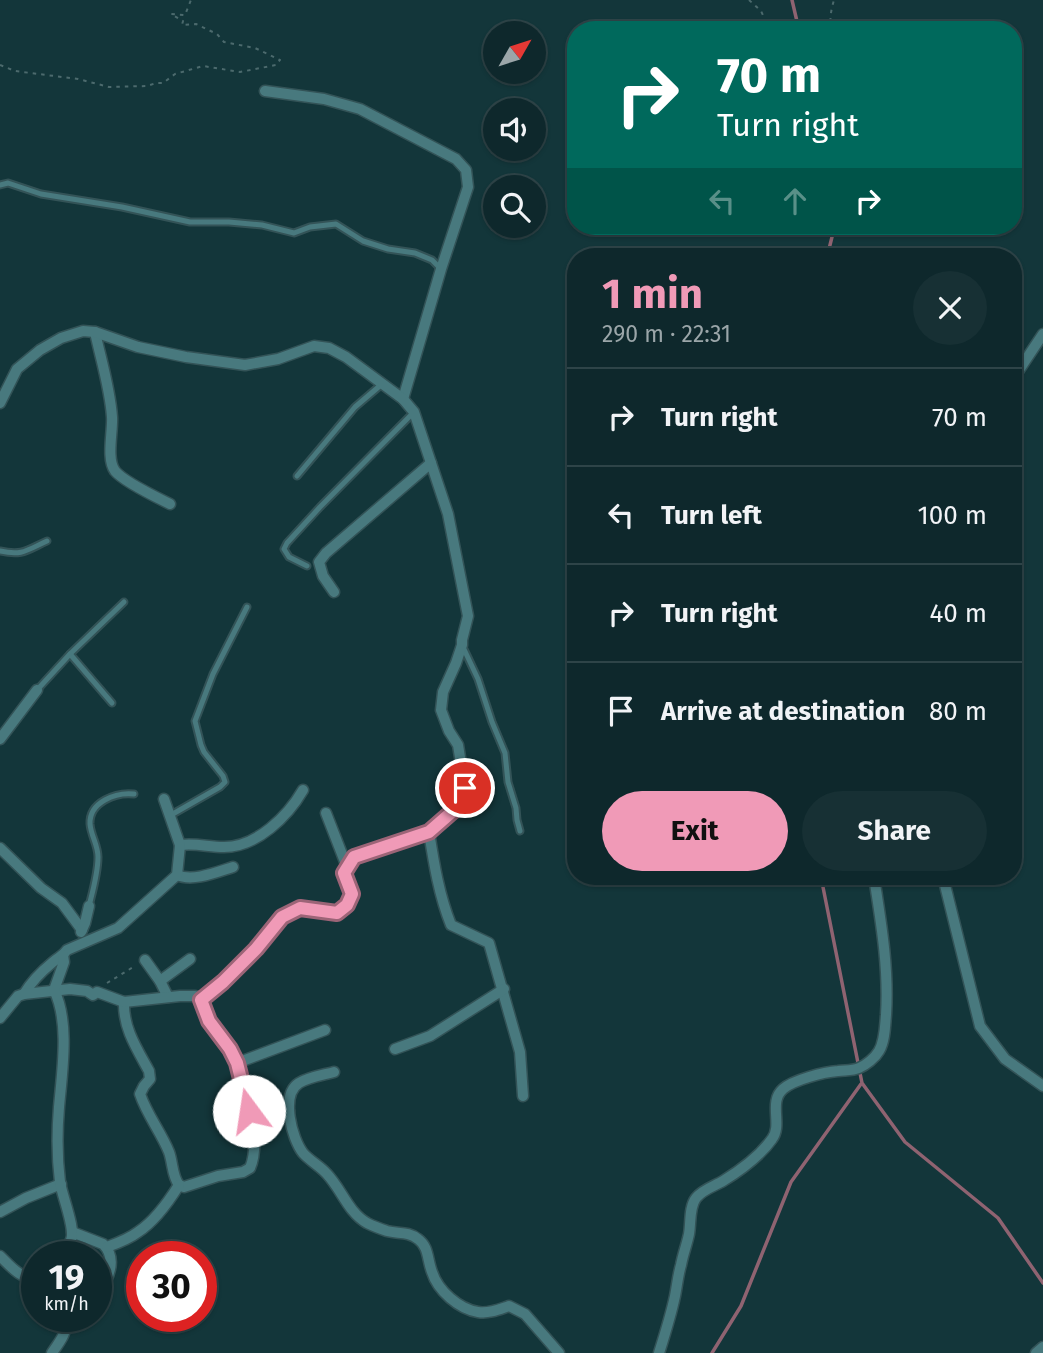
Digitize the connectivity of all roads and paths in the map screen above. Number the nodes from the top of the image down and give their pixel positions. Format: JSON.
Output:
{"nodes":[{"id":1,"x":191,"y":0,"type":"edge"},
{"id":2,"x":749,"y":0,"type":"edge"},
{"id":3,"x":834,"y":0,"type":"edge"},
{"id":4,"x":766,"y":21,"type":"edge"},
{"id":5,"x":830,"y":21,"type":"edge"},
{"id":6,"x":0,"y":65,"type":"edge"},
{"id":7,"x":265,"y":91,"type":"dead end"},
{"id":8,"x":0,"y":185,"type":"edge"},
{"id":9,"x":441,"y":268,"type":"junction"},
{"id":10,"x":95,"y":332,"type":"junction"},
{"id":11,"x":1043,"y":334,"type":"edge"},
{"id":12,"x":1022,"y":366,"type":"edge"},
{"id":13,"x":382,"y":384,"type":"junction"},
{"id":14,"x":403,"y":399,"type":"junction"},
{"id":15,"x":0,"y":403,"type":"edge"},
{"id":16,"x":414,"y":412,"type":"junction"},
{"id":17,"x":431,"y":463,"type":"junction"},
{"id":18,"x":296,"y":476,"type":"dead end"},
{"id":19,"x":170,"y":504,"type":"dead end"},
{"id":20,"x":47,"y":541,"type":"dead end"},
{"id":21,"x":0,"y":551,"type":"edge"},
{"id":22,"x":307,"y":566,"type":"dead end"},
{"id":23,"x":334,"y":592,"type":"dead end"},
{"id":24,"x":124,"y":602,"type":"dead end"},
{"id":25,"x":247,"y":607,"type":"dead end"},
{"id":26,"x":462,"y":645,"type":"junction"},
{"id":27,"x":70,"y":654,"type":"junction"},
{"id":28,"x":37,"y":690,"type":"joint"},
{"id":29,"x":112,"y":703,"type":"dead end"},
{"id":30,"x":0,"y":739,"type":"edge"},
{"id":31,"x":303,"y":790,"type":"dead end"},
{"id":32,"x":134,"y":794,"type":"dead end"},
{"id":33,"x":164,"y":799,"type":"dead end"},
{"id":34,"x":326,"y":813,"type":"dead end"},
{"id":35,"x":171,"y":815,"type":"junction"},
{"id":36,"x":520,"y":831,"type":"dead end"},
{"id":37,"x":429,"y":832,"type":"junction"},
{"id":38,"x":180,"y":845,"type":"junction"},
{"id":39,"x":0,"y":848,"type":"edge"},
{"id":40,"x":233,"y":867,"type":"dead end"},
{"id":41,"x":347,"y":867,"type":"junction"},
{"id":42,"x":177,"y":876,"type":"junction"},
{"id":43,"x":875,"y":885,"type":"edge"},
{"id":44,"x":945,"y":885,"type":"edge"},
{"id":45,"x":89,"y":906,"type":"joint"},
{"id":46,"x":82,"y":930,"type":"junction"},
{"id":47,"x":76,"y":946,"type":"junction"},
{"id":48,"x":63,"y":955,"type":"junction"},
{"id":49,"x":190,"y":959,"type":"dead end"},
{"id":50,"x":145,"y":960,"type":"joint"},
{"id":51,"x":160,"y":981,"type":"junction"},
{"id":52,"x":504,"y":989,"type":"junction"},
{"id":53,"x":54,"y":990,"type":"junction"},
{"id":54,"x":97,"y":992,"type":"junction"},
{"id":55,"x":24,"y":994,"type":"junction"},
{"id":56,"x":168,"y":997,"type":"junction"},
{"id":57,"x":201,"y":1000,"type":"junction"},
{"id":58,"x":124,"y":1002,"type":"junction"},
{"id":59,"x":0,"y":1018,"type":"edge"},
{"id":60,"x":326,"y":1030,"type":"dead end"},
{"id":61,"x":395,"y":1049,"type":"dead end"},
{"id":62,"x":237,"y":1063,"type":"junction"},
{"id":63,"x":334,"y":1072,"type":"dead end"},
{"id":64,"x":1043,"y":1086,"type":"edge"},
{"id":65,"x":523,"y":1096,"type":"dead end"},
{"id":66,"x":289,"y":1111,"type":"junction"},
{"id":67,"x":253,"y":1116,"type":"junction"},
{"id":68,"x":61,"y":1184,"type":"junction"},
{"id":69,"x":179,"y":1185,"type":"junction"},
{"id":70,"x":0,"y":1212,"type":"edge"},
{"id":71,"x":72,"y":1232,"type":"junction"},
{"id":72,"x":70,"y":1241,"type":"edge"},
{"id":73,"x":95,"y":1241,"type":"edge"},
{"id":74,"x":112,"y":1245,"type":"edge"},
{"id":75,"x":0,"y":1256,"type":"edge"},
{"id":76,"x":21,"y":1274,"type":"edge"},
{"id":77,"x":64,"y":1332,"type":"edge"},
{"id":78,"x":1043,"y":1348,"type":"edge"},
{"id":79,"x":52,"y":1353,"type":"edge"},
{"id":80,"x":559,"y":1353,"type":"edge"},
{"id":81,"x":659,"y":1353,"type":"edge"},
{"id":82,"x":1036,"y":1353,"type":"edge"}],
"edges":[{"from":1,"to":6,"type":"path"},
{"from":2,"to":4,"type":"path"},
{"from":3,"to":5,"type":"path"},
{"from":7,"to":9,"type":"street"},
{"from":8,"to":9,"type":"lane"},
{"from":9,"to":14,"type":"street"},
{"from":10,"to":13,"type":"street"},
{"from":10,"to":15,"type":"street"},
{"from":10,"to":19,"type":"street"},
{"from":11,"to":12,"type":"street"},
{"from":13,"to":14,"type":"street"},
{"from":13,"to":18,"type":"lane"},
{"from":14,"to":16,"type":"street"},
{"from":16,"to":17,"type":"street"},
{"from":16,"to":22,"type":"lane"},
{"from":17,"to":23,"type":"street"},
{"from":17,"to":26,"type":"street"},
{"from":20,"to":21,"type":"lane"},
{"from":24,"to":27,"type":"lane"},
{"from":25,"to":35,"type":"lane"},
{"from":26,"to":36,"type":"lane"},
{"from":26,"to":37,"type":"street"},
{"from":27,"to":28,"type":"lane"},
{"from":27,"to":29,"type":"lane"},
{"from":28,"to":30,"type":"street"},
{"from":31,"to":38,"type":"street"},
{"from":32,"to":45,"type":"lane"},
{"from":33,"to":35,"type":"street"},
{"from":34,"to":41,"type":"street"},
{"from":35,"to":38,"type":"street"},
{"from":37,"to":41,"type":"street"},
{"from":37,"to":52,"type":"street"},
{"from":38,"to":42,"type":"street"},
{"from":39,"to":46,"type":"street"},
{"from":40,"to":42,"type":"street"},
{"from":41,"to":57,"type":"street"},
{"from":42,"to":47,"type":"street"},
{"from":43,"to":81,"type":"street"},
{"from":44,"to":64,"type":"street"},
{"from":45,"to":46,"type":"street"},
{"from":46,"to":47,"type":"street"},
{"from":47,"to":48,"type":"street"},
{"from":48,"to":53,"type":"street"},
{"from":48,"to":55,"type":"street"},
{"from":49,"to":51,"type":"street"},
{"from":50,"to":51,"type":"street"},
{"from":50,"to":54,"type":"path"},
{"from":51,"to":56,"type":"street"},
{"from":52,"to":61,"type":"street"},
{"from":52,"to":65,"type":"street"},
{"from":53,"to":54,"type":"street"},
{"from":53,"to":55,"type":"street"},
{"from":53,"to":68,"type":"street"},
{"from":54,"to":58,"type":"street"},
{"from":55,"to":59,"type":"street"},
{"from":56,"to":57,"type":"street"},
{"from":56,"to":58,"type":"street"},
{"from":57,"to":62,"type":"street"},
{"from":58,"to":69,"type":"street"},
{"from":60,"to":62,"type":"street"},
{"from":62,"to":67,"type":"street"},
{"from":63,"to":66,"type":"street"},
{"from":66,"to":67,"type":"street"},
{"from":66,"to":80,"type":"street"},
{"from":67,"to":69,"type":"street"},
{"from":68,"to":70,"type":"street"},
{"from":68,"to":71,"type":"street"},
{"from":69,"to":74,"type":"street"},
{"from":71,"to":72,"type":"street"},
{"from":71,"to":73,"type":"street"},
{"from":75,"to":76,"type":"street"},
{"from":77,"to":79,"type":"street"},
{"from":78,"to":82,"type":"street"}]}
